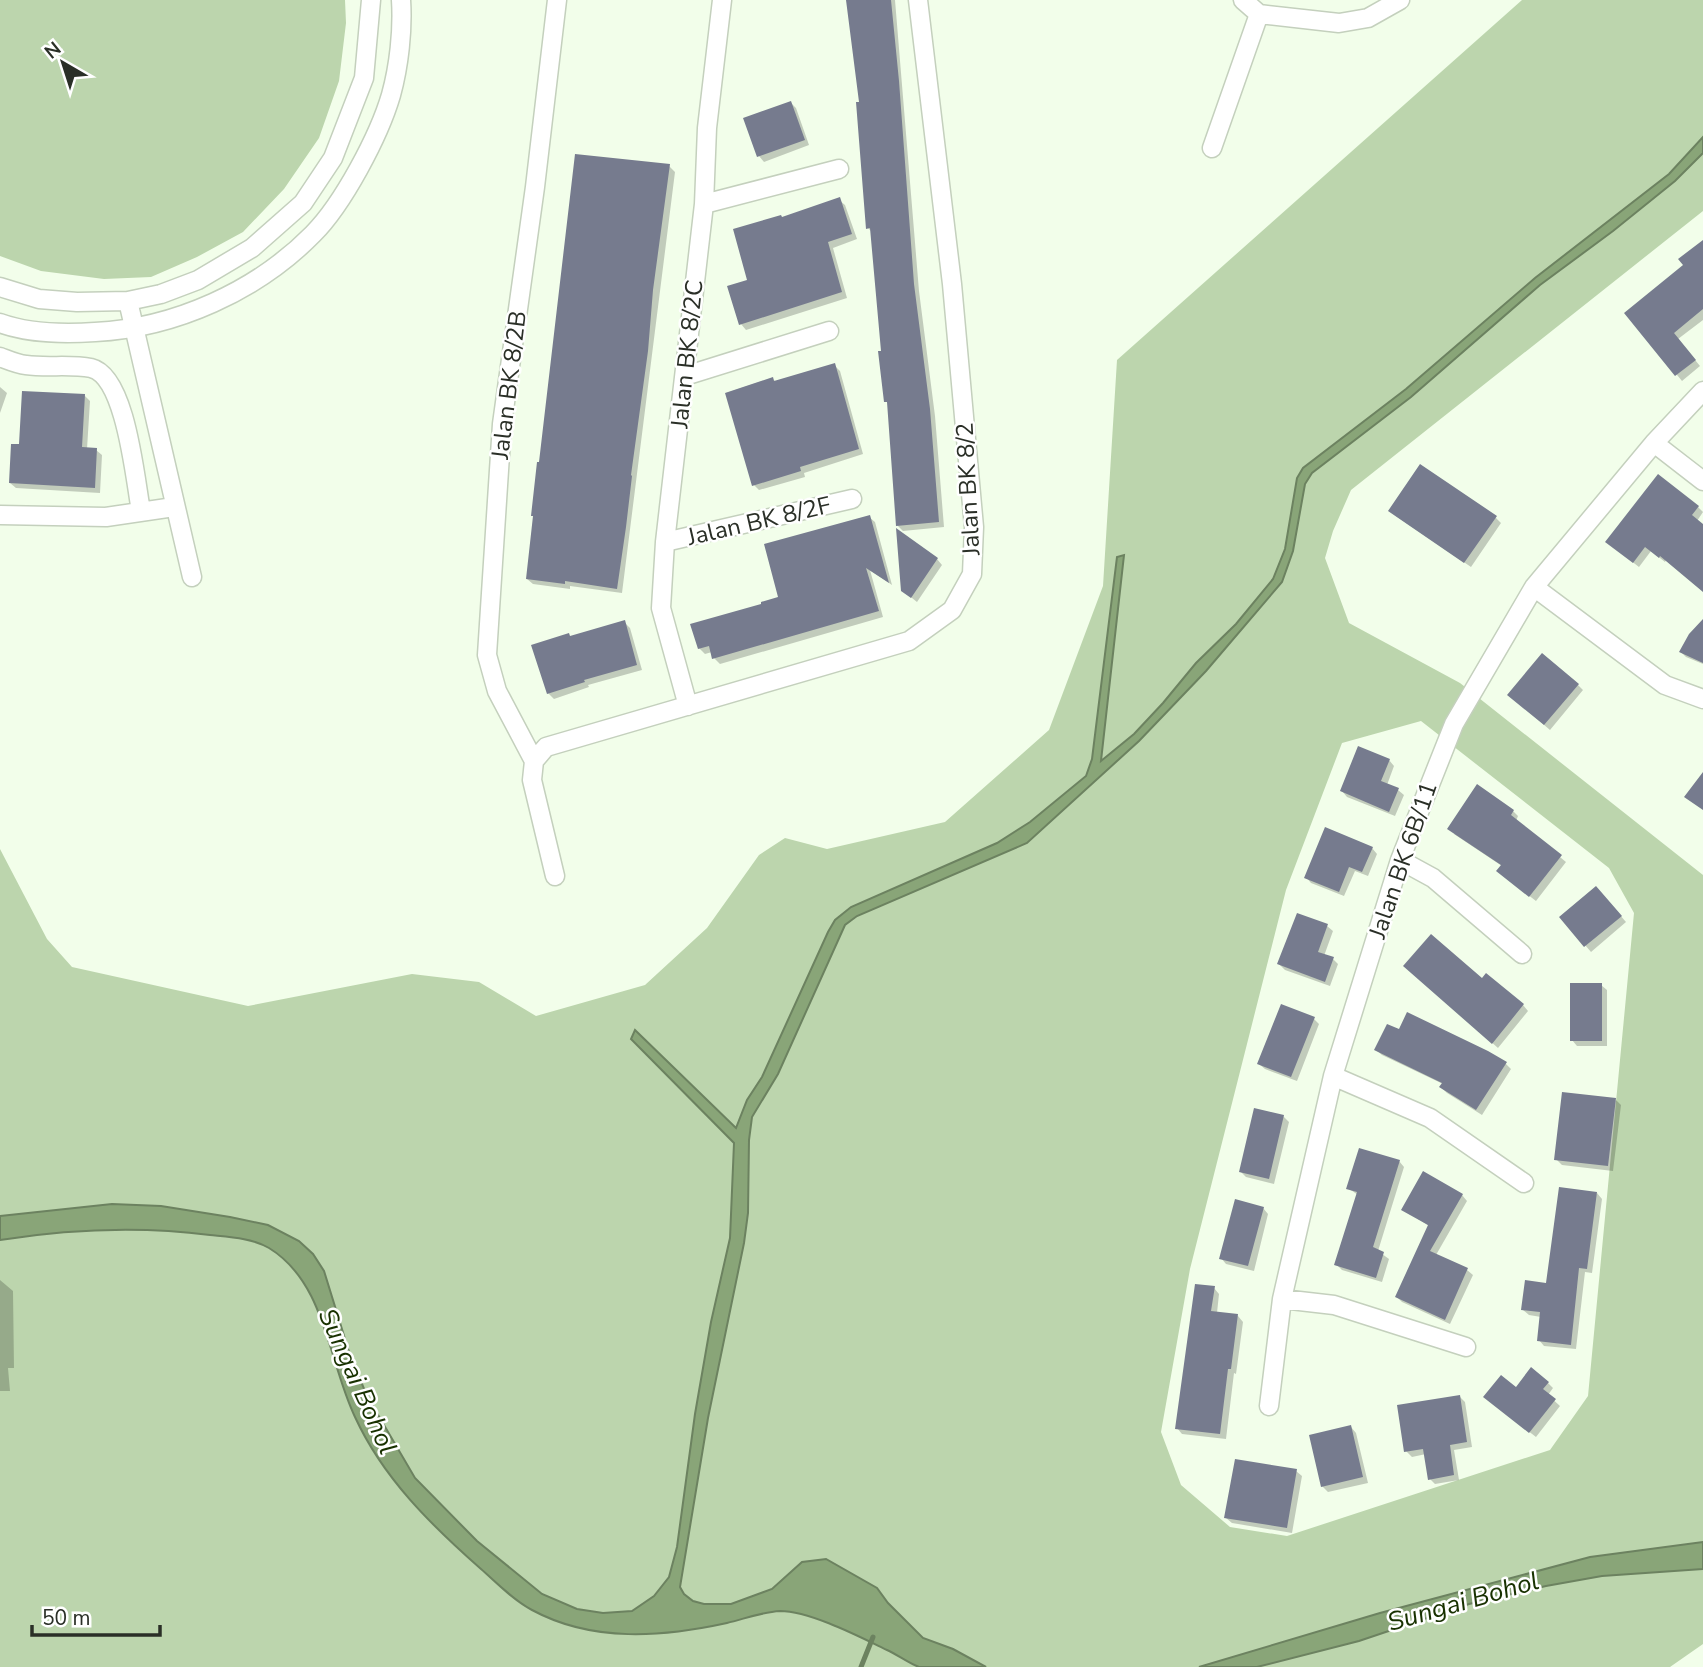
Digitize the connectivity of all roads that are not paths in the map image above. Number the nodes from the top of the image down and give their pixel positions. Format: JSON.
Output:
{"nodes":[{"id":1,"x":372,"y":0,"type":"edge"},
{"id":2,"x":401,"y":0,"type":"edge"},
{"id":3,"x":556,"y":0,"type":"edge"},
{"id":4,"x":722,"y":0,"type":"edge"},
{"id":5,"x":918,"y":0,"type":"edge"},
{"id":6,"x":1243,"y":0,"type":"edge"},
{"id":7,"x":1400,"y":0,"type":"edge"},
{"id":8,"x":1259,"y":14,"type":"junction"},
{"id":9,"x":1212,"y":148,"type":"dead end"},
{"id":10,"x":839,"y":169,"type":"dead end"},
{"id":11,"x":704,"y":204,"type":"junction"},
{"id":12,"x":0,"y":287,"type":"edge"},
{"id":13,"x":128,"y":301,"type":"junction"},
{"id":14,"x":0,"y":323,"type":"edge"},
{"id":15,"x":134,"y":328,"type":"junction"},
{"id":16,"x":829,"y":331,"type":"dead end"},
{"id":17,"x":0,"y":357,"type":"edge"},
{"id":18,"x":685,"y":376,"type":"junction"},
{"id":19,"x":1703,"y":391,"type":"edge"},
{"id":20,"x":1654,"y":443,"type":"junction"},
{"id":21,"x":1703,"y":481,"type":"edge"},
{"id":22,"x":852,"y":499,"type":"dead end"},
{"id":23,"x":174,"y":507,"type":"junction"},
{"id":24,"x":141,"y":511,"type":"junction"},
{"id":25,"x":0,"y":515,"type":"edge"},
{"id":26,"x":665,"y":542,"type":"junction"},
{"id":27,"x":192,"y":577,"type":"dead end"},
{"id":28,"x":1534,"y":587,"type":"junction"},
{"id":29,"x":1703,"y":699,"type":"edge"},
{"id":30,"x":688,"y":706,"type":"junction"},
{"id":31,"x":534,"y":761,"type":"junction"},
{"id":32,"x":1400,"y":860,"type":"junction"},
{"id":33,"x":555,"y":876,"type":"dead end"},
{"id":34,"x":1522,"y":954,"type":"dead end"},
{"id":35,"x":1333,"y":1076,"type":"junction"},
{"id":36,"x":1524,"y":1183,"type":"dead end"},
{"id":37,"x":1283,"y":1299,"type":"junction"},
{"id":38,"x":1466,"y":1347,"type":"dead end"},
{"id":39,"x":1269,"y":1406,"type":"dead end"}],
"edges":[{"from":1,"to":13,"type":"street"},
{"from":2,"to":15,"type":"street"},
{"from":3,"to":31,"type":"street","name":"Jalan BK 8/2B"},
{"from":4,"to":11,"type":"street","name":"Jalan BK 8/2C"},
{"from":5,"to":30,"type":"street","name":"Jalan BK 8/2"},
{"from":6,"to":8,"type":"street"},
{"from":7,"to":8,"type":"street"},
{"from":8,"to":9,"type":"street"},
{"from":10,"to":11,"type":"street"},
{"from":11,"to":18,"type":"street","name":"Jalan BK 8/2C"},
{"from":12,"to":13,"type":"street"},
{"from":13,"to":15,"type":"street"},
{"from":14,"to":15,"type":"street"},
{"from":15,"to":23,"type":"street"},
{"from":16,"to":18,"type":"street"},
{"from":17,"to":24,"type":"street"},
{"from":18,"to":26,"type":"street","name":"Jalan BK 8/2C"},
{"from":19,"to":20,"type":"street","name":"Jalan BK 6B/11"},
{"from":20,"to":21,"type":"street"},
{"from":20,"to":28,"type":"street","name":"Jalan BK 6B/11"},
{"from":22,"to":26,"type":"street","name":"Jalan BK 8/2F"},
{"from":23,"to":24,"type":"street"},
{"from":23,"to":27,"type":"street"},
{"from":24,"to":25,"type":"street"},
{"from":26,"to":30,"type":"street","name":"Jalan BK 8/2C"},
{"from":28,"to":29,"type":"street"},
{"from":28,"to":32,"type":"street","name":"Jalan BK 6B/11"},
{"from":30,"to":31,"type":"street","name":"Jalan BK 8/2"},
{"from":31,"to":33,"type":"street"},
{"from":32,"to":34,"type":"street"},
{"from":32,"to":35,"type":"street","name":"Jalan BK 6B/11"},
{"from":35,"to":36,"type":"street"},
{"from":35,"to":37,"type":"street","name":"Jalan BK 6B/11"},
{"from":37,"to":38,"type":"street"},
{"from":37,"to":39,"type":"street","name":"Jalan BK 6B/11"}]}
